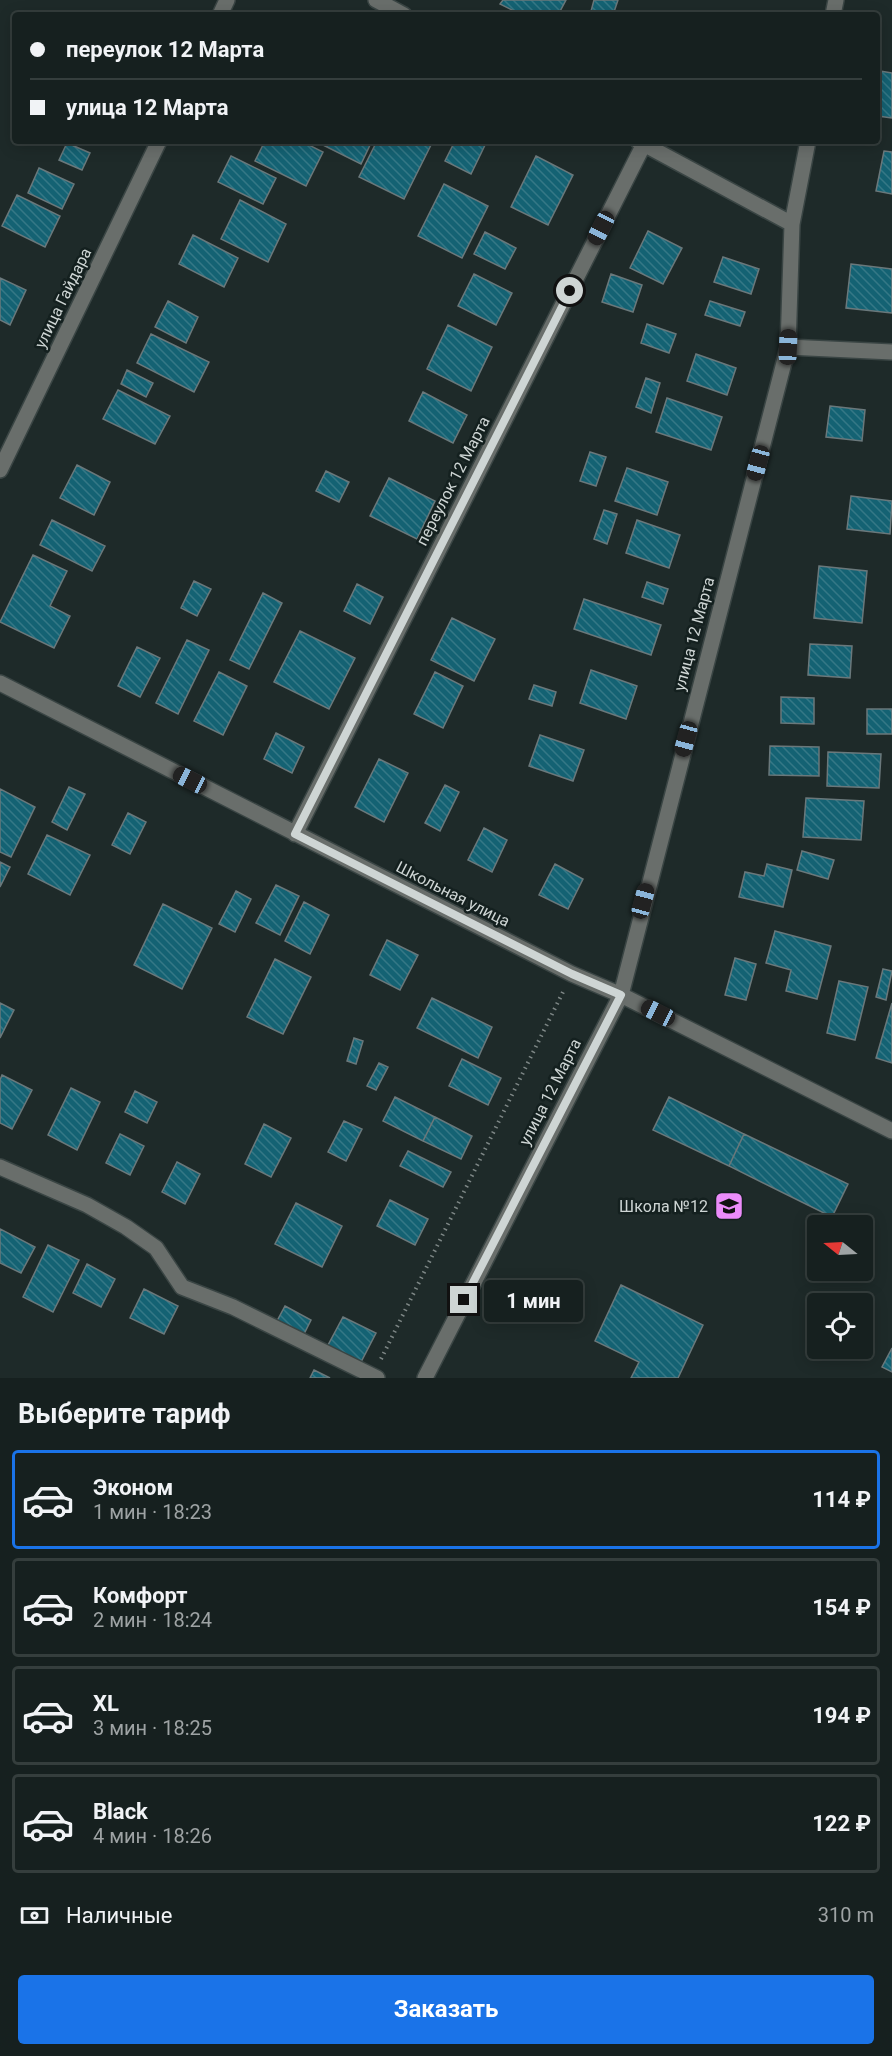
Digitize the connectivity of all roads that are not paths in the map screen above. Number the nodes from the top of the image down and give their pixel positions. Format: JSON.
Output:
{"nodes":[{"id":1,"x":376,"y":0,"type":"edge"},
{"id":2,"x":398,"y":12,"type":"edge"},
{"id":3,"x":158,"y":144,"type":"edge"},
{"id":4,"x":640,"y":144,"type":"edge"},
{"id":5,"x":643,"y":144,"type":"edge"},
{"id":6,"x":807,"y":144,"type":"edge"},
{"id":7,"x":792,"y":224,"type":"junction"},
{"id":8,"x":788,"y":347,"type":"junction"},
{"id":9,"x":892,"y":352,"type":"edge"},
{"id":10,"x":0,"y":470,"type":"edge"},
{"id":11,"x":0,"y":683,"type":"edge"},
{"id":12,"x":295,"y":834,"type":"junction"},
{"id":13,"x":621,"y":995,"type":"junction"},
{"id":14,"x":892,"y":1131,"type":"edge"},
{"id":15,"x":0,"y":1167,"type":"edge"},
{"id":16,"x":375,"y":1377,"type":"edge"},
{"id":17,"x":425,"y":1378,"type":"edge"}],
"edges":[{"from":1,"to":2,"type":"street"},
{"from":3,"to":10,"type":"street","name":"улица Гайдара"},
{"from":4,"to":12,"type":"street","name":"переулок 12 Марта"},
{"from":5,"to":7,"type":"street"},
{"from":6,"to":7,"type":"street","name":"улица 12 Марта"},
{"from":7,"to":8,"type":"street","name":"улица 12 Марта"},
{"from":8,"to":9,"type":"street"},
{"from":8,"to":13,"type":"street","name":"улица 12 Марта"},
{"from":11,"to":12,"type":"street","name":"Школьная улица"},
{"from":12,"to":13,"type":"street","name":"Школьная улица"},
{"from":13,"to":14,"type":"street","name":"Школьная улица"},
{"from":13,"to":17,"type":"street","name":"улица 12 Марта"},
{"from":15,"to":16,"type":"street"}]}
